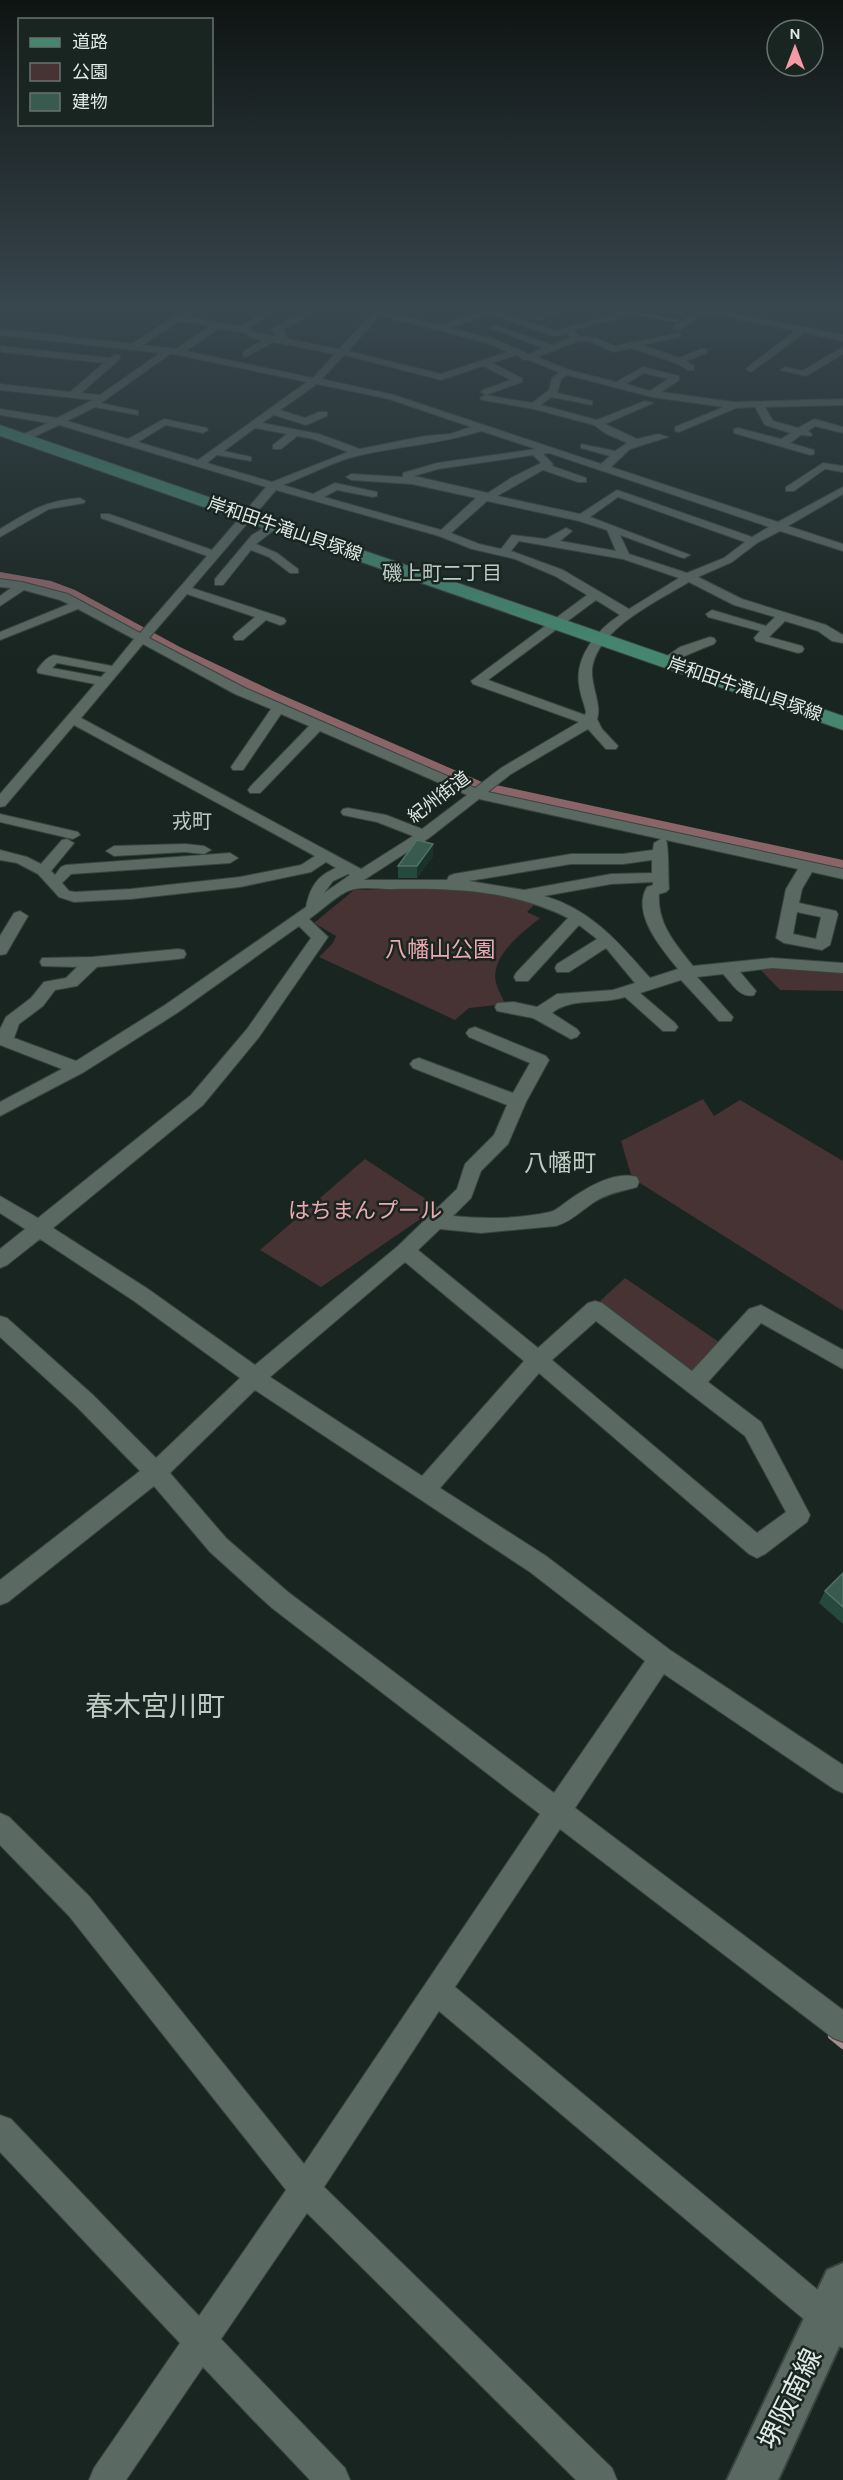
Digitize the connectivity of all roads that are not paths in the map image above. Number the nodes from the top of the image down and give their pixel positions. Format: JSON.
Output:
{"nodes":[{"id":1,"x":51,"y":424,"type":"edge"},
{"id":2,"x":65,"y":424,"type":"edge"},
{"id":3,"x":161,"y":424,"type":"edge"},
{"id":4,"x":174,"y":424,"type":"edge"},
{"id":5,"x":472,"y":424,"type":"edge"},
{"id":6,"x":511,"y":424,"type":"edge"},
{"id":7,"x":599,"y":424,"type":"edge"},
{"id":8,"x":692,"y":424,"type":"edge"},
{"id":9,"x":771,"y":424,"type":"edge"},
{"id":10,"x":812,"y":424,"type":"edge"},
{"id":11,"x":820,"y":424,"type":"edge"},
{"id":12,"x":254,"y":425,"type":"joint"},
{"id":13,"x":482,"y":427,"type":"junction"},
{"id":14,"x":203,"y":429,"type":"dead end"},
{"id":15,"x":679,"y":429,"type":"dead end"},
{"id":16,"x":0,"y":430,"type":"edge"},
{"id":17,"x":843,"y":430,"type":"edge"},
{"id":18,"x":738,"y":431,"type":"dead end"},
{"id":19,"x":296,"y":432,"type":"junction"},
{"id":20,"x":499,"y":432,"type":"junction"},
{"id":21,"x":800,"y":432,"type":"junction"},
{"id":22,"x":663,"y":437,"type":"dead end"},
{"id":23,"x":817,"y":437,"type":"dead end"},
{"id":24,"x":23,"y":438,"type":"junction"},
{"id":25,"x":129,"y":443,"type":"junction"},
{"id":26,"x":637,"y":443,"type":"junction"},
{"id":27,"x":783,"y":443,"type":"junction"},
{"id":28,"x":391,"y":445,"type":"junction"},
{"id":29,"x":585,"y":446,"type":"dead end"},
{"id":30,"x":277,"y":447,"type":"dead end"},
{"id":31,"x":550,"y":449,"type":"junction"},
{"id":32,"x":216,"y":452,"type":"junction"},
{"id":33,"x":357,"y":453,"type":"junction"},
{"id":34,"x":536,"y":453,"type":"junction"},
{"id":35,"x":616,"y":454,"type":"junction"},
{"id":36,"x":247,"y":459,"type":"dead end"},
{"id":37,"x":418,"y":463,"type":"junction"},
{"id":38,"x":200,"y":464,"type":"junction"},
{"id":39,"x":543,"y":466,"type":"junction"},
{"id":40,"x":823,"y":466,"type":"junction"},
{"id":41,"x":603,"y":467,"type":"junction"},
{"id":42,"x":843,"y":470,"type":"edge"},
{"id":43,"x":627,"y":475,"type":"junction"},
{"id":44,"x":654,"y":476,"type":"dead end"},
{"id":45,"x":351,"y":477,"type":"dead end"},
{"id":46,"x":410,"y":478,"type":"junction"},
{"id":47,"x":582,"y":480,"type":"dead end"},
{"id":48,"x":643,"y":480,"type":"junction"},
{"id":49,"x":274,"y":485,"type":"junction"},
{"id":50,"x":602,"y":489,"type":"dead end"},
{"id":51,"x":790,"y":489,"type":"dead end"},
{"id":52,"x":843,"y":490,"type":"edge"},
{"id":53,"x":373,"y":494,"type":"dead end"},
{"id":54,"x":487,"y":497,"type":"junction"},
{"id":55,"x":315,"y":498,"type":"junction"},
{"id":56,"x":80,"y":501,"type":"dead end"},
{"id":57,"x":105,"y":516,"type":"dead end"},
{"id":58,"x":248,"y":516,"type":"junction"},
{"id":59,"x":582,"y":518,"type":"junction"},
{"id":60,"x":274,"y":525,"type":"junction"},
{"id":61,"x":778,"y":526,"type":"junction"},
{"id":62,"x":612,"y":528,"type":"junction"},
{"id":63,"x":543,"y":529,"type":"dead end"},
{"id":64,"x":0,"y":534,"type":"edge"},
{"id":65,"x":443,"y":534,"type":"junction"},
{"id":66,"x":753,"y":541,"type":"junction"},
{"id":67,"x":554,"y":543,"type":"junction"},
{"id":68,"x":249,"y":545,"type":"junction"},
{"id":69,"x":843,"y":548,"type":"edge"},
{"id":70,"x":504,"y":552,"type":"junction"},
{"id":71,"x":213,"y":554,"type":"junction"},
{"id":72,"x":684,"y":555,"type":"dead end"},
{"id":73,"x":625,"y":556,"type":"junction"},
{"id":74,"x":294,"y":571,"type":"dead end"},
{"id":75,"x":0,"y":574,"type":"edge"},
{"id":76,"x":688,"y":577,"type":"junction"},
{"id":77,"x":219,"y":582,"type":"dead end"},
{"id":78,"x":0,"y":583,"type":"edge"},
{"id":79,"x":22,"y":585,"type":"junction"},
{"id":80,"x":184,"y":590,"type":"junction"},
{"id":81,"x":595,"y":595,"type":"junction"},
{"id":82,"x":0,"y":602,"type":"edge"},
{"id":83,"x":78,"y":605,"type":"junction"},
{"id":84,"x":628,"y":614,"type":"junction"},
{"id":85,"x":712,"y":614,"type":"dead end"},
{"id":86,"x":264,"y":616,"type":"junction"},
{"id":87,"x":783,"y":616,"type":"junction"},
{"id":88,"x":280,"y":621,"type":"dead end"},
{"id":89,"x":555,"y":623,"type":"junction"},
{"id":90,"x":819,"y":627,"type":"junction"},
{"id":91,"x":768,"y":630,"type":"junction"},
{"id":92,"x":146,"y":635,"type":"junction"},
{"id":93,"x":0,"y":636,"type":"edge"},
{"id":94,"x":239,"y":637,"type":"dead end"},
{"id":95,"x":600,"y":638,"type":"junction"},
{"id":96,"x":841,"y":640,"type":"edge"},
{"id":97,"x":710,"y":641,"type":"dead end"},
{"id":98,"x":666,"y":661,"type":"junction"},
{"id":99,"x":115,"y":670,"type":"junction"},
{"id":100,"x":105,"y":682,"type":"junction"},
{"id":101,"x":278,"y":708,"type":"junction"},
{"id":102,"x":74,"y":719,"type":"junction"},
{"id":103,"x":589,"y":720,"type":"junction"},
{"id":104,"x":843,"y":723,"type":"edge"},
{"id":105,"x":318,"y":725,"type":"junction"},
{"id":106,"x":611,"y":746,"type":"dead end"},
{"id":107,"x":238,"y":767,"type":"dead end"},
{"id":108,"x":483,"y":789,"type":"junction"},
{"id":109,"x":255,"y":790,"type":"dead end"},
{"id":110,"x":0,"y":803,"type":"edge"},
{"id":111,"x":348,"y":812,"type":"dead end"},
{"id":112,"x":0,"y":818,"type":"edge"},
{"id":113,"x":664,"y":834,"type":"junction"},
{"id":114,"x":424,"y":835,"type":"junction"},
{"id":115,"x":114,"y":850,"type":"dead end"},
{"id":116,"x":659,"y":854,"type":"junction"},
{"id":117,"x":0,"y":855,"type":"edge"},
{"id":118,"x":326,"y":855,"type":"junction"},
{"id":119,"x":230,"y":858,"type":"junction"},
{"id":120,"x":843,"y":862,"type":"edge"},
{"id":121,"x":808,"y":865,"type":"junction"},
{"id":122,"x":130,"y":866,"type":"junction"},
{"id":123,"x":843,"y":874,"type":"edge"},
{"id":124,"x":353,"y":876,"type":"junction"},
{"id":125,"x":48,"y":877,"type":"junction"},
{"id":126,"x":660,"y":877,"type":"junction"},
{"id":127,"x":240,"y":882,"type":"junction"},
{"id":128,"x":416,"y":884,"type":"junction"},
{"id":129,"x":131,"y":894,"type":"junction"},
{"id":130,"x":526,"y":894,"type":"junction"},
{"id":131,"x":791,"y":906,"type":"dead end"},
{"id":132,"x":20,"y":915,"type":"dead end"},
{"id":133,"x":306,"y":915,"type":"junction"},
{"id":134,"x":578,"y":917,"type":"junction"},
{"id":135,"x":607,"y":940,"type":"junction"},
{"id":136,"x":0,"y":950,"type":"edge"},
{"id":137,"x":178,"y":954,"type":"dead end"},
{"id":138,"x":48,"y":962,"type":"dead end"},
{"id":139,"x":92,"y":962,"type":"junction"},
{"id":140,"x":563,"y":968,"type":"dead end"},
{"id":141,"x":727,"y":968,"type":"junction"},
{"id":142,"x":843,"y":968,"type":"edge"},
{"id":143,"x":687,"y":973,"type":"junction"},
{"id":144,"x":522,"y":977,"type":"dead end"},
{"id":145,"x":646,"y":985,"type":"junction"},
{"id":146,"x":628,"y":991,"type":"junction"},
{"id":147,"x":748,"y":991,"type":"dead end"},
{"id":148,"x":503,"y":1007,"type":"dead end"},
{"id":149,"x":540,"y":1013,"type":"junction"},
{"id":150,"x":725,"y":1017,"type":"dead end"},
{"id":151,"x":669,"y":1027,"type":"dead end"},
{"id":152,"x":475,"y":1033,"type":"dead end"},
{"id":153,"x":572,"y":1033,"type":"dead end"},
{"id":154,"x":2,"y":1040,"type":"edge"},
{"id":155,"x":419,"y":1064,"type":"dead end"},
{"id":156,"x":78,"y":1068,"type":"junction"},
{"id":157,"x":517,"y":1102,"type":"junction"},
{"id":158,"x":0,"y":1110,"type":"edge"},
{"id":159,"x":630,"y":1182,"type":"dead end"},
{"id":160,"x":0,"y":1203,"type":"edge"},
{"id":161,"x":435,"y":1221,"type":"junction"},
{"id":162,"x":38,"y":1229,"type":"junction"},
{"id":163,"x":405,"y":1251,"type":"junction"},
{"id":164,"x":0,"y":1260,"type":"edge"},
{"id":165,"x":0,"y":1324,"type":"edge"},
{"id":166,"x":538,"y":1360,"type":"junction"},
{"id":167,"x":843,"y":1360,"type":"edge"},
{"id":168,"x":254,"y":1378,"type":"junction"},
{"id":169,"x":693,"y":1384,"type":"junction"},
{"id":170,"x":155,"y":1471,"type":"junction"},
{"id":171,"x":425,"y":1489,"type":"junction"},
{"id":172,"x":1,"y":1590,"type":"edge"},
{"id":173,"x":662,"y":1658,"type":"junction"},
{"id":174,"x":843,"y":1780,"type":"edge"},
{"id":175,"x":558,"y":1812,"type":"junction"},
{"id":176,"x":0,"y":1826,"type":"edge"},
{"id":177,"x":436,"y":1990,"type":"junction"},
{"id":178,"x":843,"y":2028,"type":"edge"},
{"id":179,"x":0,"y":2130,"type":"edge"},
{"id":180,"x":305,"y":2189,"type":"junction"},
{"id":181,"x":838,"y":2313,"type":"edge"},
{"id":182,"x":201,"y":2341,"type":"junction"},
{"id":183,"x":106,"y":2480,"type":"edge"},
{"id":184,"x":333,"y":2480,"type":"edge"},
{"id":185,"x":600,"y":2480,"type":"edge"},
{"id":186,"x":752,"y":2480,"type":"edge"}],
"edges":[{"from":1,"to":24,"type":"street"},
{"from":2,"to":25,"type":"street"},
{"from":3,"to":25,"type":"street"},
{"from":4,"to":14,"type":"street"},
{"from":5,"to":13,"type":"street"},
{"from":6,"to":20,"type":"street"},
{"from":7,"to":26,"type":"street"},
{"from":8,"to":15,"type":"street"},
{"from":9,"to":21,"type":"street"},
{"from":10,"to":21,"type":"street"},
{"from":11,"to":17,"type":"street"},
{"from":12,"to":19,"type":"street"},
{"from":12,"to":32,"type":"street"},
{"from":13,"to":20,"type":"street"},
{"from":13,"to":28,"type":"street"},
{"from":16,"to":24,"type":"main road","name":"岸和田牛滝山貝塚線"},
{"from":18,"to":27,"type":"street"},
{"from":19,"to":30,"type":"street"},
{"from":19,"to":33,"type":"street"},
{"from":20,"to":31,"type":"street"},
{"from":21,"to":23,"type":"street"},
{"from":21,"to":27,"type":"street"},
{"from":22,"to":26,"type":"street"},
{"from":24,"to":58,"type":"main road","name":"岸和田牛滝山貝塚線"},
{"from":25,"to":38,"type":"street"},
{"from":26,"to":35,"type":"street"},
{"from":27,"to":40,"type":"street"},
{"from":28,"to":33,"type":"street"},
{"from":28,"to":37,"type":"street"},
{"from":29,"to":35,"type":"street"},
{"from":31,"to":34,"type":"street"},
{"from":31,"to":41,"type":"street"},
{"from":32,"to":36,"type":"street"},
{"from":32,"to":38,"type":"street"},
{"from":33,"to":49,"type":"street"},
{"from":34,"to":37,"type":"street"},
{"from":34,"to":39,"type":"street"},
{"from":35,"to":41,"type":"street"},
{"from":37,"to":46,"type":"street"},
{"from":38,"to":49,"type":"street"},
{"from":39,"to":47,"type":"street"},
{"from":39,"to":54,"type":"street"},
{"from":40,"to":42,"type":"street"},
{"from":40,"to":51,"type":"street"},
{"from":41,"to":43,"type":"street"},
{"from":43,"to":48,"type":"street"},
{"from":43,"to":50,"type":"street"},
{"from":44,"to":48,"type":"street"},
{"from":45,"to":46,"type":"street"},
{"from":46,"to":54,"type":"street"},
{"from":48,"to":61,"type":"street"},
{"from":49,"to":55,"type":"street"},
{"from":49,"to":58,"type":"street"},
{"from":52,"to":61,"type":"street"},
{"from":53,"to":55,"type":"street"},
{"from":54,"to":59,"type":"street"},
{"from":54,"to":65,"type":"street"},
{"from":55,"to":65,"type":"street"},
{"from":56,"to":64,"type":"street"},
{"from":57,"to":71,"type":"street"},
{"from":58,"to":60,"type":"main road","name":"岸和田牛滝山貝塚線"},
{"from":58,"to":71,"type":"street"},
{"from":59,"to":62,"type":"street"},
{"from":59,"to":66,"type":"street"},
{"from":60,"to":68,"type":"street"},
{"from":60,"to":89,"type":"main road","name":"岸和田牛滝山貝塚線"},
{"from":61,"to":66,"type":"street"},
{"from":61,"to":69,"type":"street"},
{"from":62,"to":72,"type":"street"},
{"from":62,"to":73,"type":"street"},
{"from":63,"to":67,"type":"street"},
{"from":65,"to":70,"type":"street"},
{"from":66,"to":76,"type":"street"},
{"from":67,"to":70,"type":"street"},
{"from":67,"to":73,"type":"street"},
{"from":68,"to":74,"type":"street"},
{"from":68,"to":77,"type":"street"},
{"from":70,"to":81,"type":"street"},
{"from":71,"to":80,"type":"street"},
{"from":73,"to":76,"type":"street"},
{"from":75,"to":92,"type":"street"},
{"from":76,"to":84,"type":"street"},
{"from":76,"to":87,"type":"street"},
{"from":78,"to":79,"type":"street"},
{"from":79,"to":82,"type":"street"},
{"from":79,"to":83,"type":"street"},
{"from":80,"to":86,"type":"street"},
{"from":80,"to":92,"type":"street"},
{"from":81,"to":84,"type":"street"},
{"from":81,"to":89,"type":"street"},
{"from":83,"to":92,"type":"street"},
{"from":83,"to":93,"type":"street"},
{"from":84,"to":95,"type":"street"},
{"from":85,"to":91,"type":"street"},
{"from":86,"to":88,"type":"street"},
{"from":86,"to":94,"type":"street"},
{"from":87,"to":90,"type":"street"},
{"from":87,"to":91,"type":"street"},
{"from":89,"to":95,"type":"main road","name":"岸和田牛滝山貝塚線"},
{"from":89,"to":103,"type":"street"},
{"from":90,"to":91,"type":"street"},
{"from":90,"to":96,"type":"street"},
{"from":92,"to":99,"type":"street"},
{"from":92,"to":101,"type":"street"},
{"from":92,"to":108,"type":"street"},
{"from":95,"to":98,"type":"main road","name":"岸和田牛滝山貝塚線"},
{"from":95,"to":103,"type":"street"},
{"from":97,"to":98,"type":"street"},
{"from":98,"to":104,"type":"main road","name":"岸和田牛滝山貝塚線"},
{"from":99,"to":100,"type":"street"},
{"from":99,"to":100,"type":"street"},
{"from":100,"to":102,"type":"street"},
{"from":101,"to":105,"type":"street"},
{"from":101,"to":107,"type":"street"},
{"from":102,"to":110,"type":"street"},
{"from":102,"to":118,"type":"street"},
{"from":103,"to":106,"type":"street"},
{"from":103,"to":108,"type":"street","name":"紀州街道"},
{"from":105,"to":108,"type":"street"},
{"from":105,"to":109,"type":"street"},
{"from":108,"to":113,"type":"street"},
{"from":108,"to":114,"type":"street","name":"紀州街道"},
{"from":108,"to":120,"type":"street"},
{"from":111,"to":114,"type":"street"},
{"from":112,"to":125,"type":"street"},
{"from":113,"to":116,"type":"street"},
{"from":113,"to":121,"type":"street"},
{"from":114,"to":124,"type":"street","name":"紀州街道"},
{"from":115,"to":119,"type":"street"},
{"from":116,"to":126,"type":"street"},
{"from":116,"to":128,"type":"street"},
{"from":117,"to":125,"type":"street"},
{"from":118,"to":124,"type":"street"},
{"from":118,"to":127,"type":"street"},
{"from":119,"to":122,"type":"street"},
{"from":119,"to":127,"type":"street"},
{"from":121,"to":123,"type":"street"},
{"from":121,"to":131,"type":"street"},
{"from":122,"to":125,"type":"street"},
{"from":122,"to":129,"type":"street"},
{"from":124,"to":128,"type":"street"},
{"from":124,"to":133,"type":"street","name":"紀州街道"},
{"from":125,"to":129,"type":"street"},
{"from":126,"to":130,"type":"street"},
{"from":126,"to":143,"type":"street"},
{"from":127,"to":129,"type":"street"},
{"from":128,"to":130,"type":"street"},
{"from":130,"to":134,"type":"street"},
{"from":132,"to":136,"type":"street"},
{"from":133,"to":156,"type":"street","name":"紀州街道"},
{"from":133,"to":162,"type":"street"},
{"from":134,"to":135,"type":"street"},
{"from":134,"to":144,"type":"street"},
{"from":135,"to":140,"type":"street"},
{"from":135,"to":145,"type":"street"},
{"from":137,"to":139,"type":"street"},
{"from":138,"to":139,"type":"street"},
{"from":139,"to":154,"type":"street"},
{"from":141,"to":142,"type":"street"},
{"from":141,"to":143,"type":"street"},
{"from":141,"to":147,"type":"street"},
{"from":143,"to":145,"type":"street"},
{"from":143,"to":150,"type":"street"},
{"from":145,"to":146,"type":"street"},
{"from":146,"to":149,"type":"street"},
{"from":146,"to":151,"type":"street"},
{"from":148,"to":149,"type":"street"},
{"from":149,"to":153,"type":"street"},
{"from":152,"to":157,"type":"street"},
{"from":154,"to":156,"type":"street"},
{"from":155,"to":157,"type":"street"},
{"from":156,"to":158,"type":"street","name":"紀州街道"},
{"from":157,"to":161,"type":"street"},
{"from":159,"to":161,"type":"street"},
{"from":160,"to":162,"type":"street"},
{"from":161,"to":163,"type":"street"},
{"from":162,"to":164,"type":"street"},
{"from":162,"to":168,"type":"street"},
{"from":163,"to":166,"type":"street"},
{"from":163,"to":168,"type":"street"},
{"from":165,"to":170,"type":"street"},
{"from":166,"to":169,"type":"street"},
{"from":166,"to":169,"type":"street"},
{"from":166,"to":171,"type":"street"},
{"from":167,"to":169,"type":"street"},
{"from":168,"to":170,"type":"street"},
{"from":168,"to":171,"type":"street"},
{"from":170,"to":172,"type":"street"},
{"from":170,"to":175,"type":"street"},
{"from":171,"to":173,"type":"street"},
{"from":173,"to":174,"type":"street"},
{"from":173,"to":175,"type":"street"},
{"from":175,"to":177,"type":"street"},
{"from":175,"to":178,"type":"street"},
{"from":176,"to":180,"type":"street"},
{"from":177,"to":180,"type":"street"},
{"from":177,"to":181,"type":"street"},
{"from":179,"to":182,"type":"street"},
{"from":180,"to":182,"type":"street"},
{"from":180,"to":185,"type":"street"},
{"from":181,"to":186,"type":"main road","name":"堺阪南線"},
{"from":182,"to":183,"type":"street"},
{"from":182,"to":184,"type":"street"}]}
